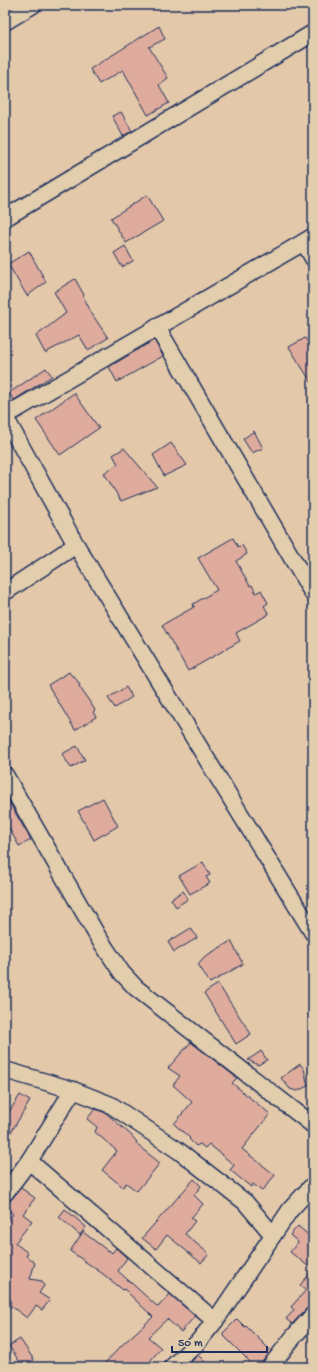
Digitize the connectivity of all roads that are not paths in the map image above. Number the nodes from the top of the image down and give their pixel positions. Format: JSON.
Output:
{"nodes":[{"id":1,"x":33,"y":5,"type":"edge"},
{"id":2,"x":5,"y":22,"type":"edge"},
{"id":3,"x":313,"y":33,"type":"edge"},
{"id":4,"x":5,"y":218,"type":"edge"},
{"id":5,"x":308,"y":239,"type":"edge"},
{"id":6,"x":313,"y":258,"type":"edge"},
{"id":7,"x":157,"y":327,"type":"junction"},
{"id":8,"x":5,"y":416,"type":"edge"},
{"id":9,"x":76,"y":545,"type":"junction"},
{"id":10,"x":5,"y":592,"type":"edge"},
{"id":11,"x":313,"y":594,"type":"edge"},
{"id":12,"x":5,"y":775,"type":"edge"},
{"id":13,"x":313,"y":933,"type":"edge"},
{"id":14,"x":5,"y":1070,"type":"edge"},
{"id":15,"x":73,"y":1090,"type":"junction"},
{"id":16,"x":313,"y":1125,"type":"edge"},
{"id":17,"x":29,"y":1161,"type":"junction"},
{"id":18,"x":313,"y":1185,"type":"edge"},
{"id":19,"x":5,"y":1193,"type":"edge"},
{"id":20,"x":274,"y":1235,"type":"junction"},
{"id":21,"x":313,"y":1315,"type":"edge"},
{"id":22,"x":215,"y":1321,"type":"junction"},
{"id":23,"x":172,"y":1367,"type":"edge"},
{"id":24,"x":270,"y":1367,"type":"edge"}],
"edges":[{"from":1,"to":2,"type":"street"},
{"from":3,"to":4,"type":"street"},
{"from":5,"to":6,"type":"street"},
{"from":5,"to":7,"type":"street"},
{"from":7,"to":8,"type":"street"},
{"from":7,"to":11,"type":"street"},
{"from":8,"to":9,"type":"street"},
{"from":9,"to":10,"type":"street"},
{"from":9,"to":13,"type":"street"},
{"from":12,"to":16,"type":"street"},
{"from":14,"to":15,"type":"street"},
{"from":15,"to":17,"type":"street"},
{"from":15,"to":20,"type":"street"},
{"from":17,"to":19,"type":"street"},
{"from":17,"to":22,"type":"street"},
{"from":18,"to":20,"type":"street"},
{"from":20,"to":22,"type":"street"},
{"from":21,"to":24,"type":"street"},
{"from":22,"to":23,"type":"street"}]}
